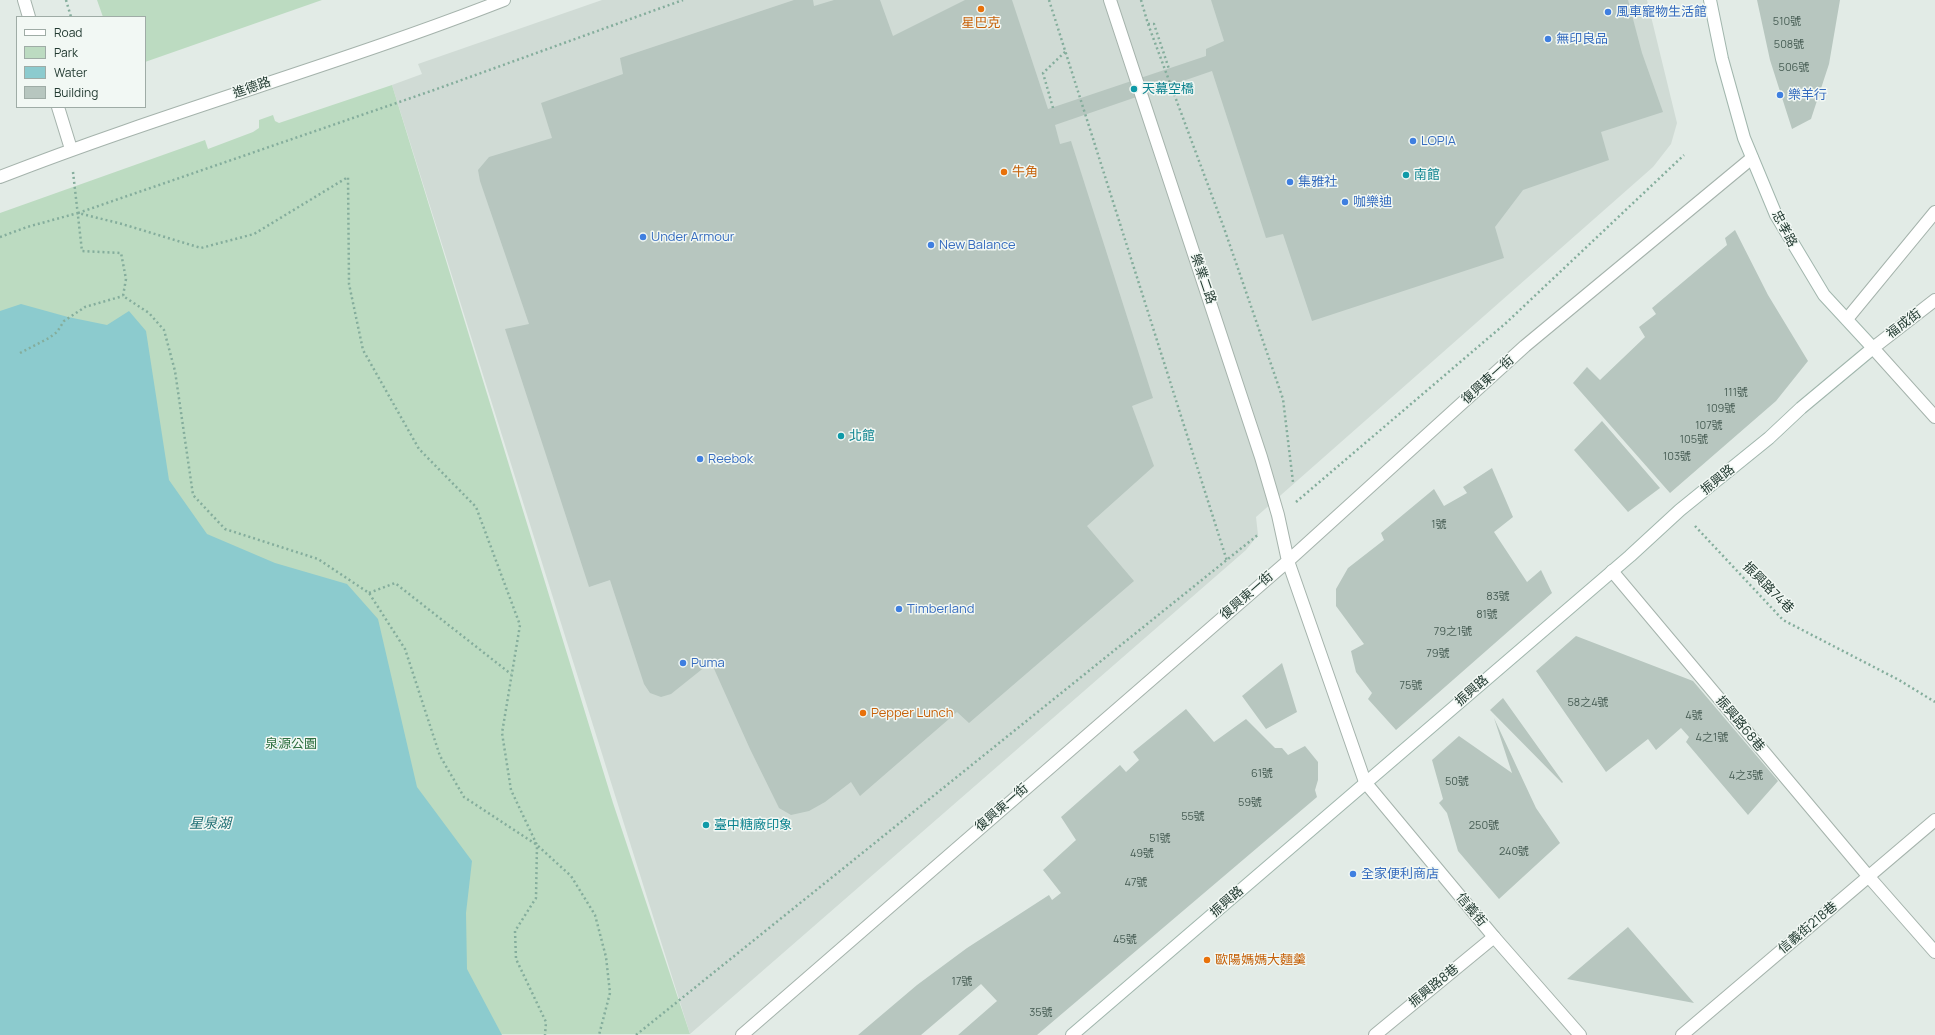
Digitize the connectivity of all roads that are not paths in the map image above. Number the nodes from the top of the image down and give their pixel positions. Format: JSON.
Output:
{"nodes":[{"id":1,"x":24,"y":0,"type":"edge"},
{"id":2,"x":504,"y":0,"type":"edge"},
{"id":3,"x":1110,"y":0,"type":"edge"},
{"id":4,"x":1710,"y":0,"type":"edge"},
{"id":5,"x":29,"y":16,"type":"edge"},
{"id":6,"x":58,"y":108,"type":"edge"},
{"id":7,"x":71,"y":149,"type":"junction"},
{"id":8,"x":1752,"y":158,"type":"junction"},
{"id":9,"x":0,"y":177,"type":"edge"},
{"id":10,"x":1935,"y":212,"type":"edge"},
{"id":11,"x":1935,"y":300,"type":"edge"},
{"id":12,"x":1847,"y":319,"type":"junction"},
{"id":13,"x":1873,"y":348,"type":"junction"},
{"id":14,"x":1935,"y":417,"type":"edge"},
{"id":15,"x":1288,"y":561,"type":"junction"},
{"id":16,"x":1612,"y":571,"type":"junction"},
{"id":17,"x":1365,"y":782,"type":"junction"},
{"id":18,"x":1935,"y":820,"type":"edge"},
{"id":19,"x":1868,"y":877,"type":"junction"},
{"id":20,"x":1494,"y":937,"type":"junction"},
{"id":21,"x":1935,"y":952,"type":"edge"},
{"id":22,"x":742,"y":1035,"type":"edge"},
{"id":23,"x":1072,"y":1035,"type":"edge"},
{"id":24,"x":1375,"y":1035,"type":"edge"},
{"id":25,"x":1580,"y":1035,"type":"edge"},
{"id":26,"x":1682,"y":1035,"type":"edge"}],
"edges":[{"from":1,"to":5,"type":"street"},
{"from":2,"to":7,"type":"street","name":"進德路"},
{"from":3,"to":15,"type":"street","name":"樂業二路"},
{"from":4,"to":8,"type":"street","name":"忠孝路"},
{"from":6,"to":7,"type":"street"},
{"from":7,"to":9,"type":"street","name":"進德路"},
{"from":8,"to":12,"type":"street","name":"忠孝路"},
{"from":8,"to":15,"type":"street","name":"復興東一街"},
{"from":10,"to":12,"type":"street"},
{"from":11,"to":13,"type":"street","name":"福成街"},
{"from":12,"to":13,"type":"street","name":"忠孝路"},
{"from":13,"to":14,"type":"street","name":"忠孝路"},
{"from":13,"to":16,"type":"street","name":"振興路"},
{"from":15,"to":17,"type":"street","name":"樂業二路"},
{"from":15,"to":22,"type":"street","name":"復興東一街"},
{"from":16,"to":17,"type":"street","name":"振興路"},
{"from":16,"to":19,"type":"street","name":"振興路68巷"},
{"from":17,"to":20,"type":"street","name":"信義街"},
{"from":17,"to":23,"type":"street","name":"振興路"},
{"from":18,"to":19,"type":"street","name":"信義街218巷"},
{"from":19,"to":21,"type":"street","name":"振興路68巷"},
{"from":19,"to":26,"type":"street","name":"信義街218巷"},
{"from":20,"to":24,"type":"street","name":"振興路8巷"},
{"from":20,"to":25,"type":"street","name":"信義街"}]}
